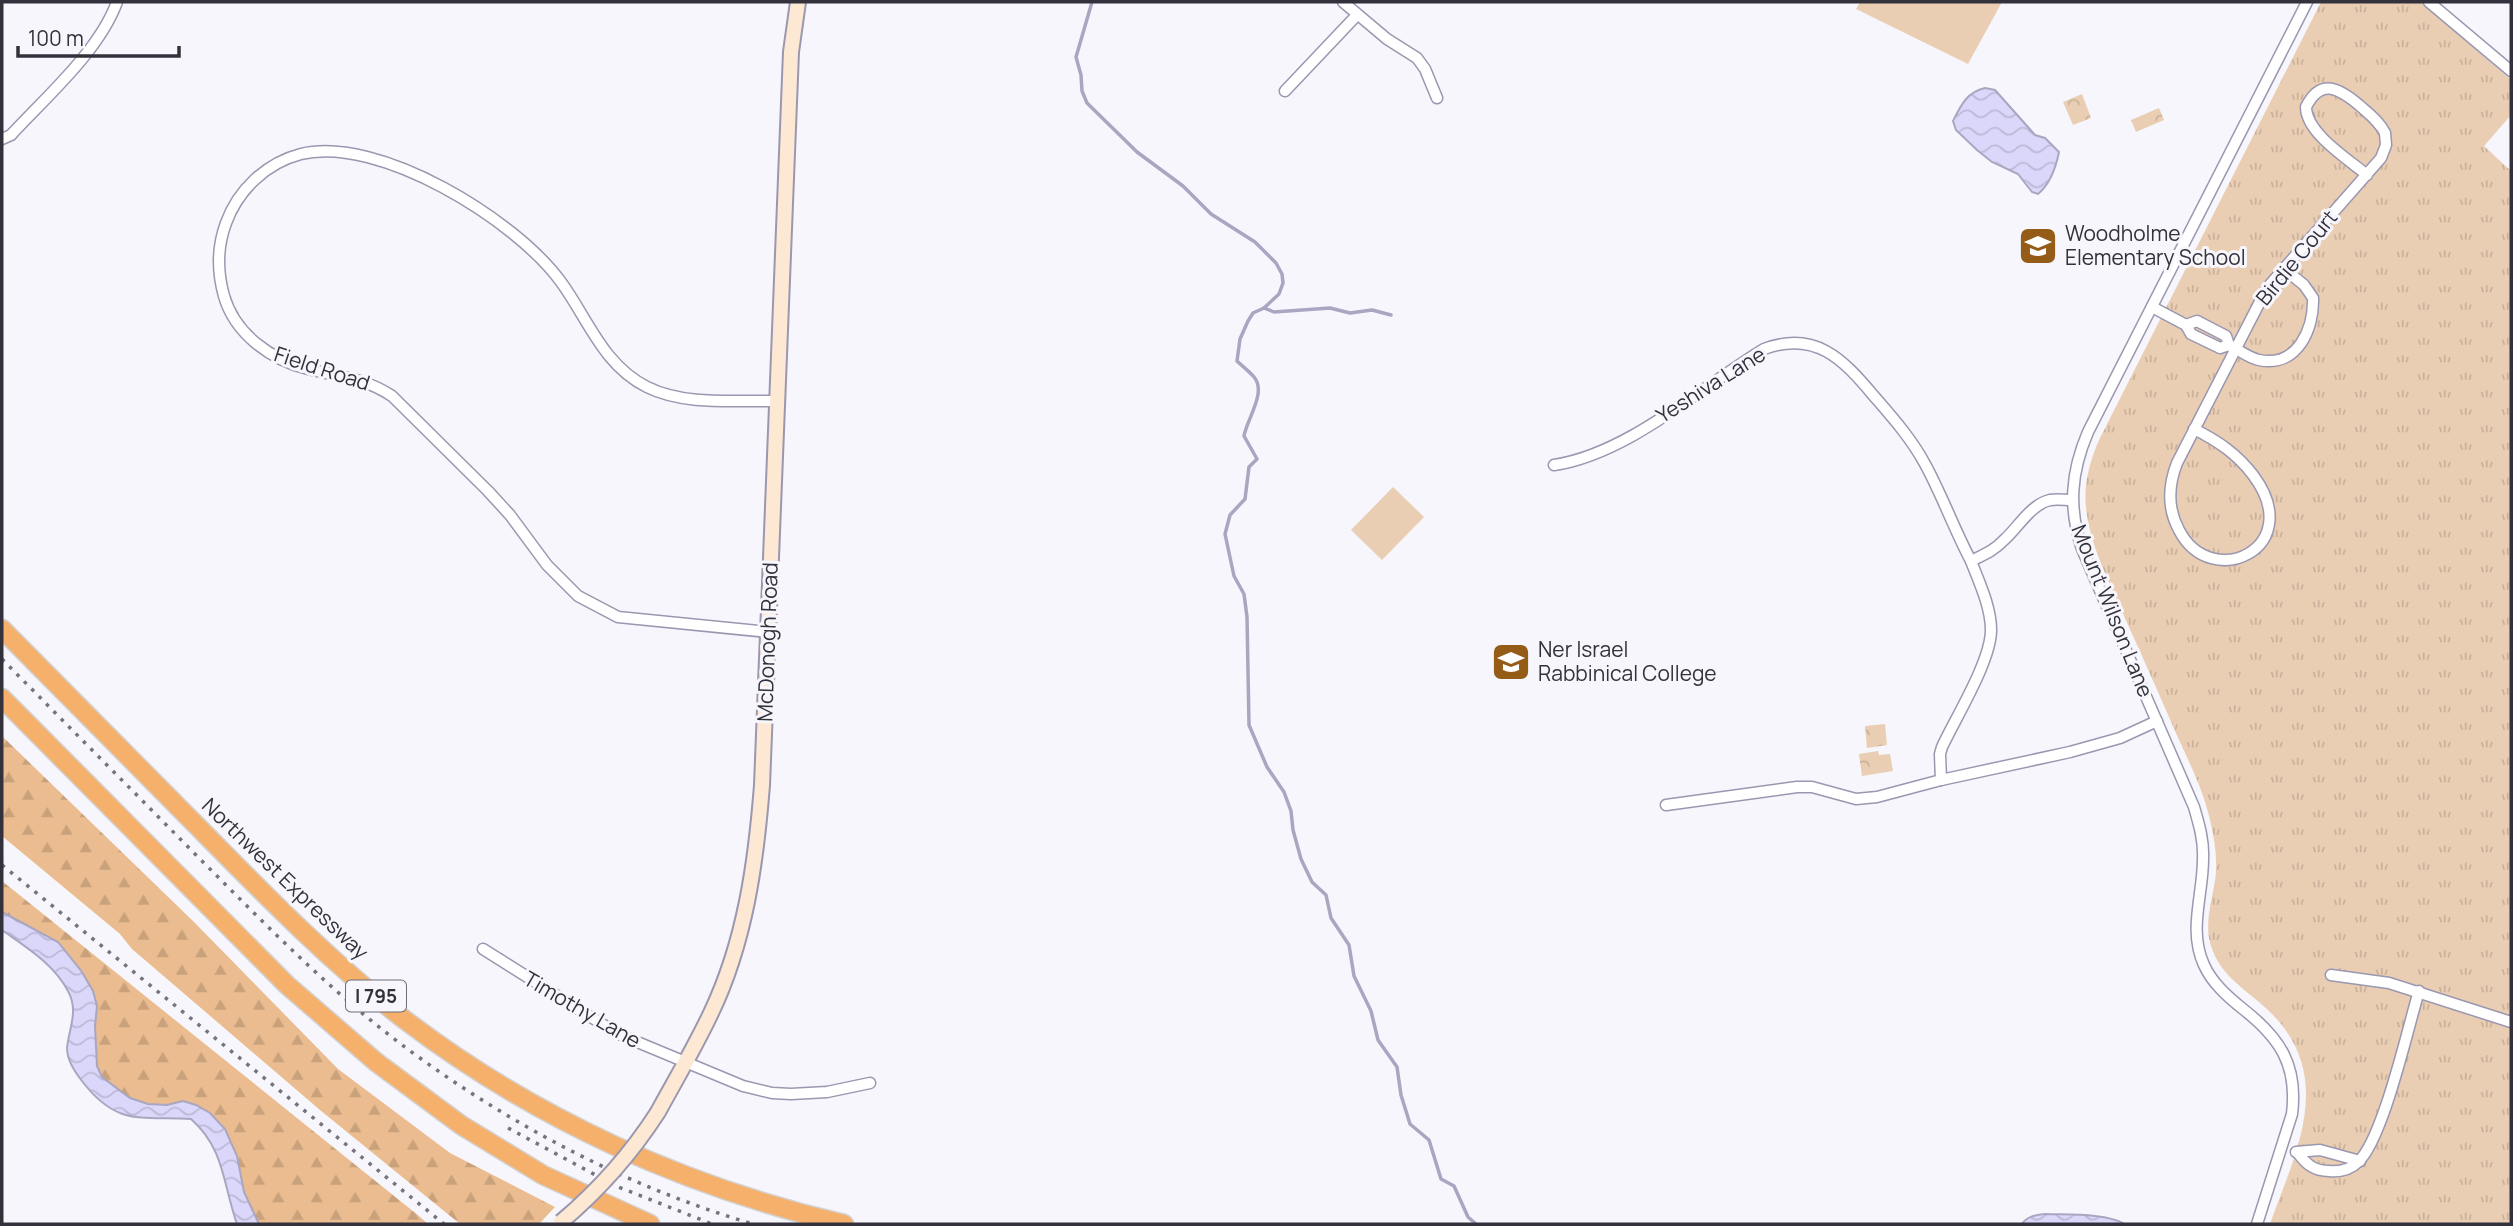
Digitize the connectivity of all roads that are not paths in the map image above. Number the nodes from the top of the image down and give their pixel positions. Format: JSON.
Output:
{"nodes":[{"id":1,"x":117,"y":2,"type":"edge"},
{"id":2,"x":798,"y":2,"type":"edge"},
{"id":3,"x":1343,"y":2,"type":"edge"},
{"id":4,"x":2307,"y":2,"type":"edge"},
{"id":5,"x":2429,"y":2,"type":"edge"},
{"id":6,"x":1357,"y":15,"type":"junction"},
{"id":7,"x":2511,"y":71,"type":"edge"},
{"id":8,"x":1286,"y":91,"type":"dead end"},
{"id":9,"x":1437,"y":97,"type":"dead end"},
{"id":10,"x":2,"y":138,"type":"edge"},
{"id":11,"x":2367,"y":175,"type":"junction"},
{"id":12,"x":2283,"y":268,"type":"junction"},
{"id":13,"x":2152,"y":307,"type":"junction"},
{"id":14,"x":2233,"y":347,"type":"junction"},
{"id":15,"x":777,"y":401,"type":"junction"},
{"id":16,"x":2194,"y":429,"type":"junction"},
{"id":17,"x":1554,"y":465,"type":"dead end"},
{"id":18,"x":2072,"y":500,"type":"junction"},
{"id":19,"x":1971,"y":561,"type":"junction"},
{"id":20,"x":2,"y":629,"type":"edge"},
{"id":21,"x":768,"y":632,"type":"junction"},
{"id":22,"x":2,"y":698,"type":"edge"},
{"id":23,"x":2157,"y":721,"type":"junction"},
{"id":24,"x":1941,"y":780,"type":"junction"},
{"id":25,"x":1666,"y":805,"type":"dead end"},
{"id":26,"x":483,"y":949,"type":"dead end"},
{"id":27,"x":2331,"y":975,"type":"dead end"},
{"id":28,"x":2418,"y":991,"type":"junction"},
{"id":29,"x":2511,"y":1022,"type":"edge"},
{"id":30,"x":685,"y":1062,"type":"junction"},
{"id":31,"x":870,"y":1083,"type":"dead end"},
{"id":32,"x":2283,"y":1148,"type":"junction"},
{"id":33,"x":2298,"y":1153,"type":"junction"},
{"id":34,"x":2360,"y":1161,"type":"junction"},
{"id":35,"x":559,"y":1223,"type":"edge"},
{"id":36,"x":650,"y":1224,"type":"edge"},
{"id":37,"x":844,"y":1224,"type":"edge"},
{"id":38,"x":2257,"y":1224,"type":"edge"}],
"edges":[{"from":1,"to":10,"type":"street"},
{"from":2,"to":15,"type":"main road","name":"McDonogh Road"},
{"from":3,"to":6,"type":"street"},
{"from":4,"to":13,"type":"street","name":"Mount Wilson Lane"},
{"from":5,"to":7,"type":"street"},
{"from":6,"to":8,"type":"street"},
{"from":6,"to":9,"type":"street"},
{"from":11,"to":11,"type":"street","name":"Birdie Court"},
{"from":11,"to":12,"type":"street","name":"Birdie Court"},
{"from":12,"to":14,"type":"street","name":"Birdie Court"},
{"from":12,"to":14,"type":"street"},
{"from":13,"to":14,"type":"street"},
{"from":13,"to":18,"type":"street","name":"Mount Wilson Lane"},
{"from":14,"to":16,"type":"street","name":"Birdie Court"},
{"from":15,"to":21,"type":"main road","name":"McDonogh Road"},
{"from":15,"to":21,"type":"street","name":"Field Road"},
{"from":16,"to":16,"type":"street","name":"Birdie Court"},
{"from":17,"to":19,"type":"street","name":"Yeshiva Lane"},
{"from":18,"to":19,"type":"street"},
{"from":18,"to":23,"type":"street","name":"Mount Wilson Lane"},
{"from":19,"to":24,"type":"street","name":"Yeshiva Lane"},
{"from":20,"to":37,"type":"highway","name":"Northwest Expressway","number":"I 795"},
{"from":21,"to":30,"type":"main road","name":"McDonogh Road"},
{"from":22,"to":36,"type":"highway","number":"I 795"},
{"from":23,"to":24,"type":"street"},
{"from":23,"to":32,"type":"street","name":"Mount Wilson Lane"},
{"from":24,"to":25,"type":"street"},
{"from":26,"to":30,"type":"street","name":"Timothy Lane"},
{"from":27,"to":28,"type":"street"},
{"from":28,"to":29,"type":"street"},
{"from":28,"to":34,"type":"street"},
{"from":30,"to":31,"type":"street","name":"Timothy Lane"},
{"from":30,"to":35,"type":"main road","name":"McDonogh Road","bridge":true},
{"from":32,"to":33,"type":"street"},
{"from":32,"to":38,"type":"street","name":"Mount Wilson Lane"},
{"from":33,"to":34,"type":"street"},
{"from":33,"to":34,"type":"street"}]}
